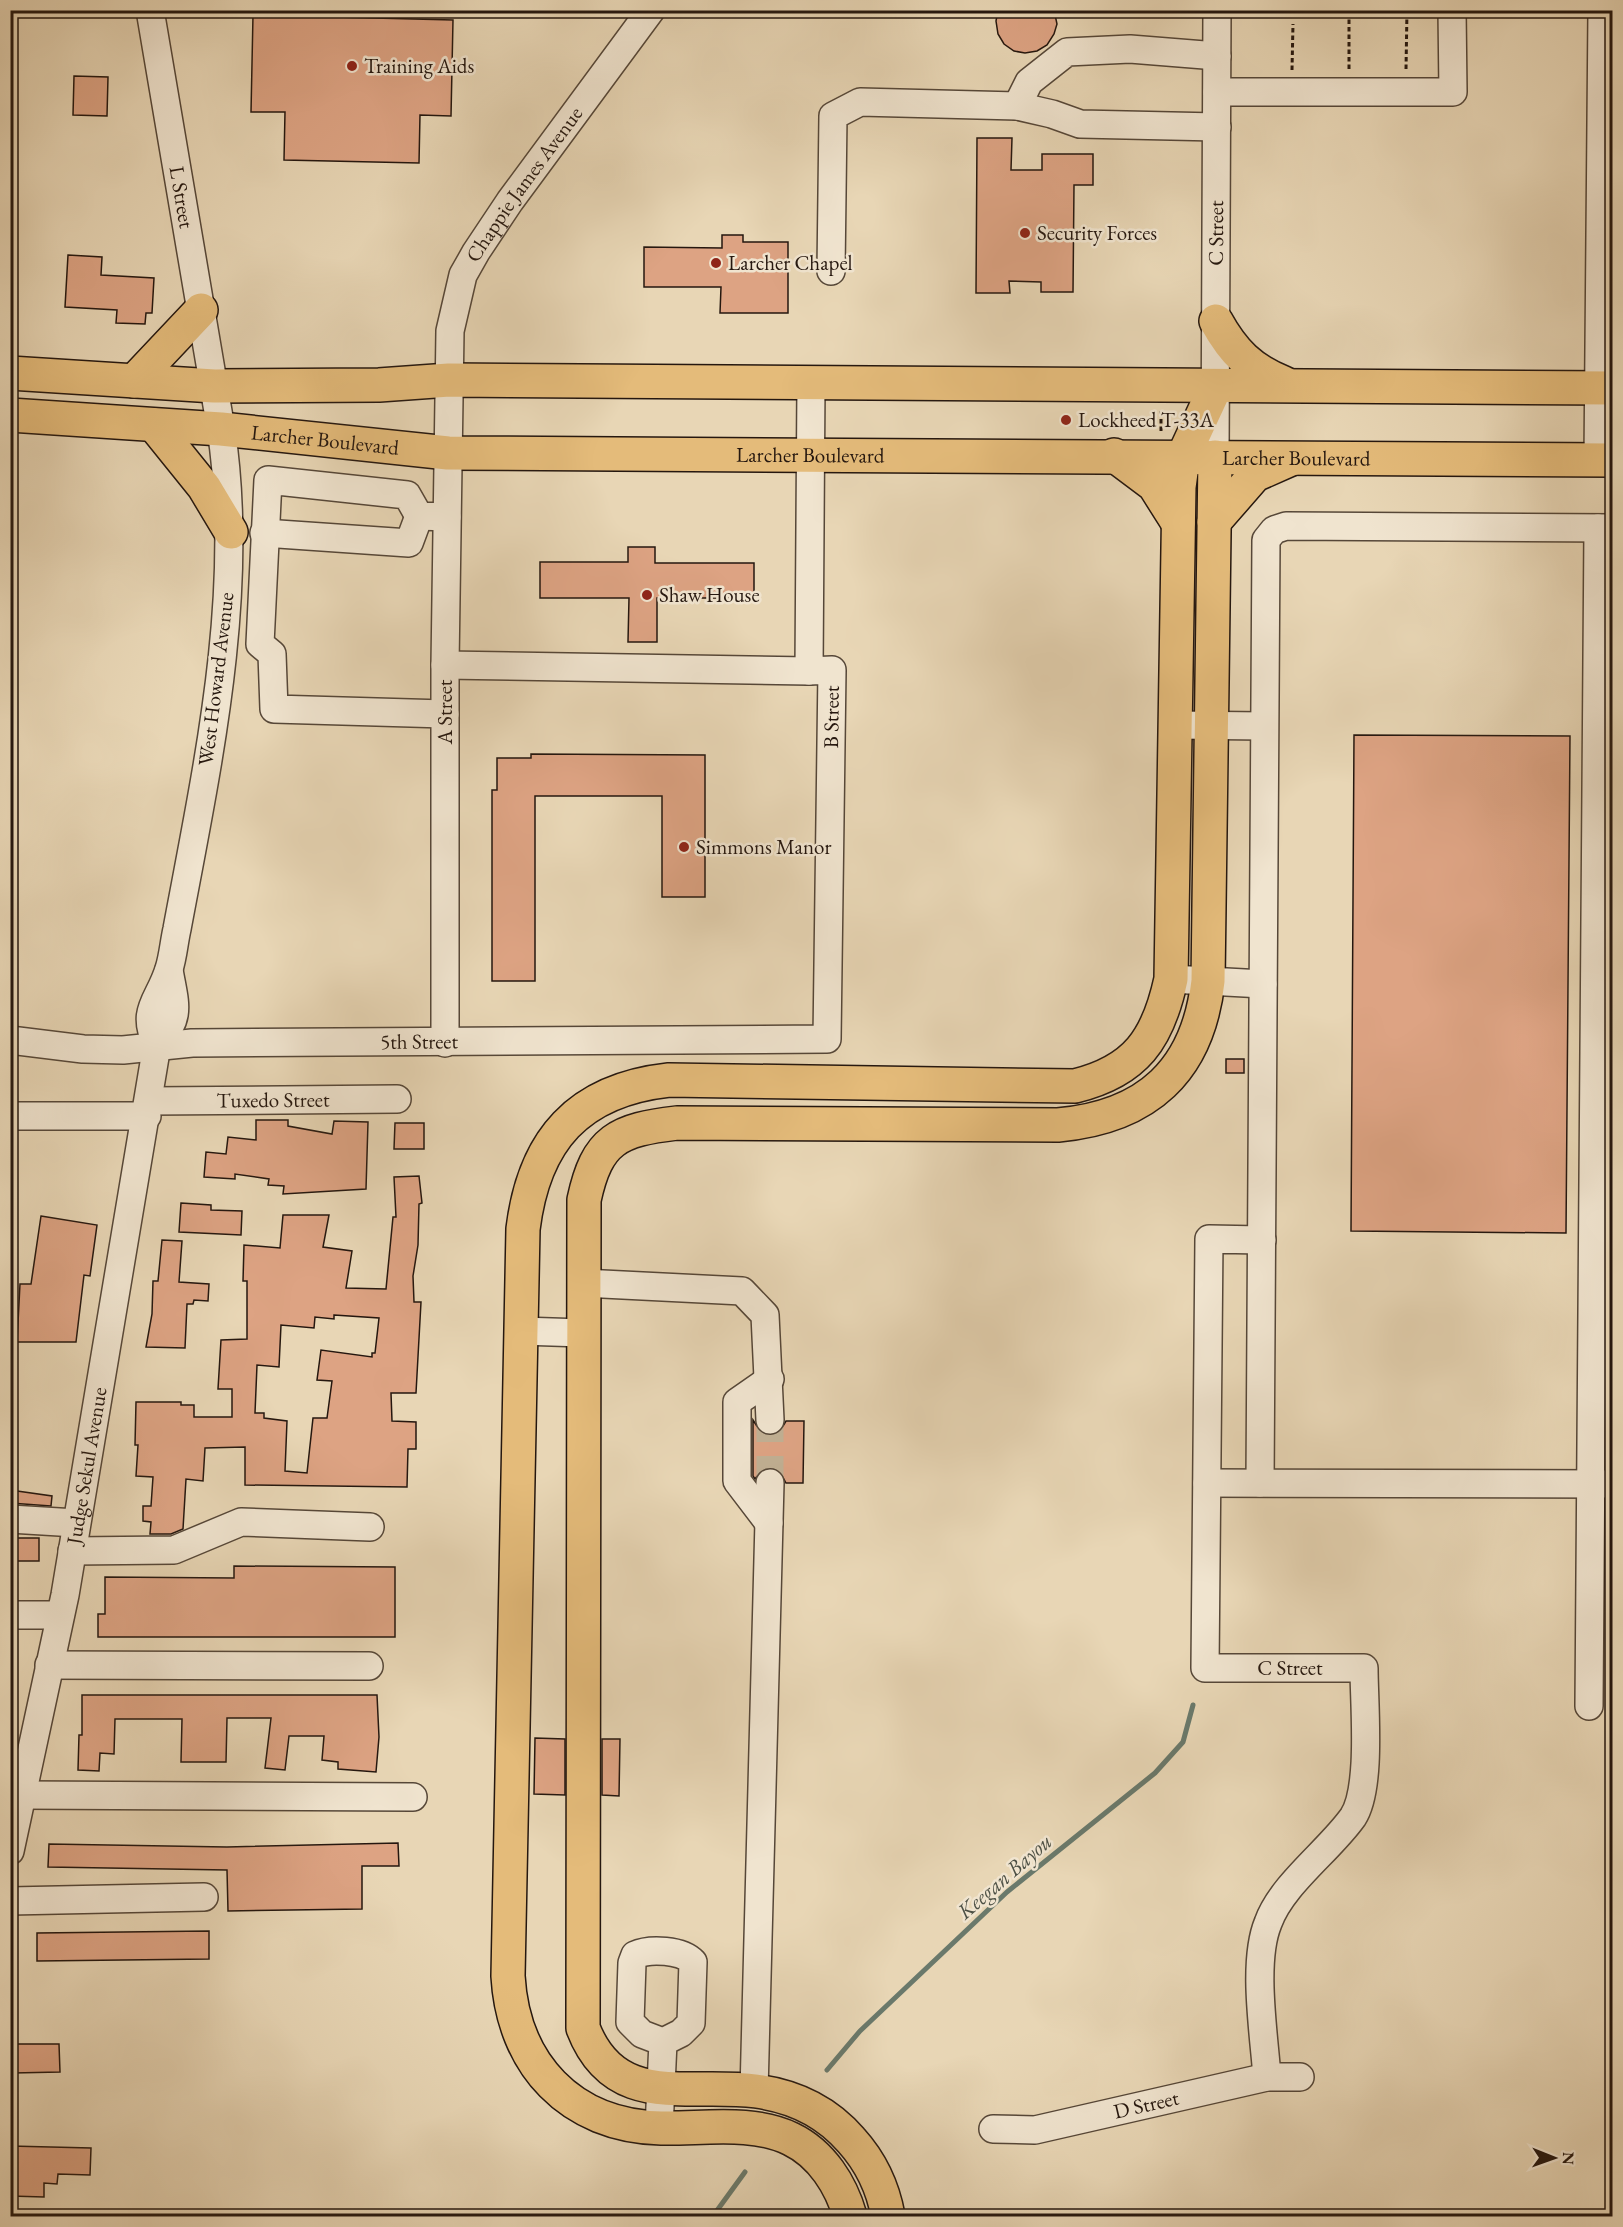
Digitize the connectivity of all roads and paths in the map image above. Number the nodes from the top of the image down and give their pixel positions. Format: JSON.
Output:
{"nodes":[{"id":1,"x":150,"y":10,"type":"edge"},
{"id":2,"x":651,"y":10,"type":"edge"},
{"id":3,"x":1217,"y":10,"type":"edge"},
{"id":4,"x":1349,"y":10,"type":"edge"},
{"id":5,"x":1407,"y":10,"type":"edge"},
{"id":6,"x":1452,"y":10,"type":"edge"},
{"id":7,"x":1602,"y":10,"type":"edge"},
{"id":8,"x":1293,"y":24,"type":"dead end"},
{"id":9,"x":1217,"y":56,"type":"junction"},
{"id":10,"x":1217,"y":92,"type":"junction"},
{"id":11,"x":1292,"y":92,"type":"junction"},
{"id":12,"x":1349,"y":92,"type":"junction"},
{"id":13,"x":1406,"y":92,"type":"junction"},
{"id":14,"x":1017,"y":106,"type":"junction"},
{"id":15,"x":1217,"y":127,"type":"junction"},
{"id":16,"x":831,"y":271,"type":"dead end"},
{"id":17,"x":201,"y":310,"type":"junction"},
{"id":18,"x":1216,"y":321,"type":"junction"},
{"id":19,"x":18,"y":374,"type":"edge"},
{"id":20,"x":449,"y":380,"type":"junction"},
{"id":21,"x":134,"y":381,"type":"junction"},
{"id":22,"x":811,"y":383,"type":"junction"},
{"id":23,"x":214,"y":386,"type":"junction"},
{"id":24,"x":1216,"y":386,"type":"junction"},
{"id":25,"x":1291,"y":386,"type":"junction"},
{"id":26,"x":1606,"y":388,"type":"edge"},
{"id":27,"x":1161,"y":403,"type":"dead end"},
{"id":28,"x":16,"y":416,"type":"edge"},
{"id":29,"x":154,"y":425,"type":"junction"},
{"id":30,"x":222,"y":429,"type":"junction"},
{"id":31,"x":1186,"y":452,"type":"junction"},
{"id":32,"x":448,"y":453,"type":"junction"},
{"id":33,"x":810,"y":455,"type":"junction"},
{"id":34,"x":1114,"y":455,"type":"junction"},
{"id":35,"x":1295,"y":458,"type":"junction"},
{"id":36,"x":1605,"y":460,"type":"edge"},
{"id":37,"x":419,"y":516,"type":"junction"},
{"id":38,"x":447,"y":516,"type":"junction"},
{"id":39,"x":1214,"y":522,"type":"junction"},
{"id":40,"x":1178,"y":523,"type":"junction"},
{"id":41,"x":1605,"y":528,"type":"edge"},
{"id":42,"x":231,"y":532,"type":"junction"},
{"id":43,"x":264,"y":533,"type":"junction"},
{"id":44,"x":1605,"y":626,"type":"edge"},
{"id":45,"x":445,"y":665,"type":"junction"},
{"id":46,"x":809,"y":671,"type":"junction"},
{"id":47,"x":445,"y":714,"type":"junction"},
{"id":48,"x":1175,"y":725,"type":"junction"},
{"id":49,"x":1210,"y":725,"type":"junction"},
{"id":50,"x":1264,"y":726,"type":"junction"},
{"id":51,"x":1171,"y":979,"type":"junction"},
{"id":52,"x":1208,"y":981,"type":"junction"},
{"id":53,"x":1263,"y":984,"type":"junction"},
{"id":54,"x":827,"y":1039,"type":"joint"},
{"id":55,"x":10,"y":1040,"type":"edge"},
{"id":56,"x":445,"y":1043,"type":"junction"},
{"id":57,"x":157,"y":1046,"type":"junction"},
{"id":58,"x":149,"y":1098,"type":"junction"},
{"id":59,"x":397,"y":1099,"type":"dead end"},
{"id":60,"x":10,"y":1116,"type":"edge"},
{"id":61,"x":1262,"y":1240,"type":"junction"},
{"id":62,"x":583,"y":1283,"type":"junction"},
{"id":63,"x":521,"y":1331,"type":"junction"},
{"id":64,"x":583,"y":1333,"type":"junction"},
{"id":65,"x":770,"y":1379,"type":"junction"},
{"id":66,"x":770,"y":1420,"type":"tunnel mouth"},
{"id":67,"x":770,"y":1483,"type":"tunnel mouth"},
{"id":68,"x":1260,"y":1483,"type":"junction"},
{"id":69,"x":1601,"y":1483,"type":"edge"},
{"id":70,"x":1207,"y":1484,"type":"junction"},
{"id":71,"x":10,"y":1519,"type":"edge"},
{"id":72,"x":76,"y":1523,"type":"junction"},
{"id":73,"x":769,"y":1523,"type":"junction"},
{"id":74,"x":370,"y":1527,"type":"dead end"},
{"id":75,"x":72,"y":1551,"type":"junction"},
{"id":76,"x":10,"y":1615,"type":"edge"},
{"id":77,"x":60,"y":1615,"type":"junction"},
{"id":78,"x":49,"y":1665,"type":"junction"},
{"id":79,"x":369,"y":1666,"type":"dead end"},
{"id":80,"x":1589,"y":1706,"type":"dead end"},
{"id":81,"x":22,"y":1795,"type":"junction"},
{"id":82,"x":413,"y":1797,"type":"dead end"},
{"id":83,"x":11,"y":1844,"type":"edge"},
{"id":84,"x":204,"y":1897,"type":"dead end"},
{"id":85,"x":10,"y":1901,"type":"edge"},
{"id":86,"x":663,"y":2042,"type":"dead end"},
{"id":87,"x":1267,"y":2077,"type":"junction"},
{"id":88,"x":1300,"y":2077,"type":"dead end"},
{"id":89,"x":661,"y":2088,"type":"junction"},
{"id":90,"x":754,"y":2091,"type":"junction"},
{"id":91,"x":658,"y":2128,"type":"junction"},
{"id":92,"x":993,"y":2129,"type":"dead end"},
{"id":93,"x":850,"y":2217,"type":"edge"},
{"id":94,"x":888,"y":2217,"type":"edge"}],
"edges":[{"from":1,"to":17,"type":"street","name":"L Street"},
{"from":2,"to":20,"type":"street","name":"Chappie James Avenue"},
{"from":3,"to":9,"type":"street","name":"C Street"},
{"from":4,"to":12,"type":"path"},
{"from":5,"to":13,"type":"path"},
{"from":6,"to":13,"type":"street"},
{"from":7,"to":26,"type":"street"},
{"from":8,"to":11,"type":"path"},
{"from":9,"to":10,"type":"street","name":"C Street"},
{"from":9,"to":14,"type":"street"},
{"from":10,"to":11,"type":"street"},
{"from":10,"to":15,"type":"street","name":"C Street"},
{"from":11,"to":12,"type":"street"},
{"from":12,"to":13,"type":"street"},
{"from":14,"to":15,"type":"street"},
{"from":14,"to":16,"type":"street"},
{"from":15,"to":18,"type":"street","name":"C Street"},
{"from":17,"to":21,"type":"main road"},
{"from":17,"to":23,"type":"street","name":"L Street"},
{"from":18,"to":24,"type":"street","name":"C Street"},
{"from":18,"to":25,"type":"main road"},
{"from":19,"to":21,"type":"main road"},
{"from":19,"to":28,"type":"main road"},
{"from":20,"to":22,"type":"main road"},
{"from":20,"to":23,"type":"main road"},
{"from":20,"to":32,"type":"street","name":"A Street"},
{"from":21,"to":23,"type":"main road"},
{"from":22,"to":24,"type":"main road"},
{"from":22,"to":33,"type":"street","name":"B Street"},
{"from":23,"to":30,"type":"street","name":"West Howard Avenue"},
{"from":24,"to":25,"type":"main road"},
{"from":24,"to":31,"type":"main road"},
{"from":25,"to":26,"type":"main road"},
{"from":26,"to":36,"type":"street"},
{"from":27,"to":31,"type":"path"},
{"from":28,"to":29,"type":"main road","name":"Larcher Boulevard"},
{"from":29,"to":30,"type":"main road","name":"Larcher Boulevard"},
{"from":29,"to":42,"type":"main road"},
{"from":30,"to":32,"type":"main road","name":"Larcher Boulevard"},
{"from":30,"to":42,"type":"street","name":"West Howard Avenue"},
{"from":31,"to":34,"type":"main road","name":"Larcher Boulevard"},
{"from":31,"to":35,"type":"main road","name":"Larcher Boulevard"},
{"from":31,"to":39,"type":"main road"},
{"from":31,"to":40,"type":"main road"},
{"from":32,"to":33,"type":"main road","name":"Larcher Boulevard"},
{"from":32,"to":38,"type":"street","name":"A Street"},
{"from":33,"to":34,"type":"main road","name":"Larcher Boulevard"},
{"from":33,"to":46,"type":"street","name":"B Street"},
{"from":34,"to":40,"type":"main road"},
{"from":35,"to":36,"type":"main road","name":"Larcher Boulevard"},
{"from":35,"to":39,"type":"main road"},
{"from":37,"to":38,"type":"street"},
{"from":37,"to":43,"type":"street"},
{"from":37,"to":43,"type":"street"},
{"from":38,"to":45,"type":"street","name":"A Street"},
{"from":39,"to":49,"type":"main road"},
{"from":40,"to":48,"type":"main road"},
{"from":41,"to":44,"type":"street"},
{"from":41,"to":50,"type":"street"},
{"from":42,"to":57,"type":"street","name":"West Howard Avenue"},
{"from":43,"to":47,"type":"street"},
{"from":44,"to":69,"type":"street"},
{"from":45,"to":46,"type":"street"},
{"from":45,"to":47,"type":"street","name":"A Street"},
{"from":46,"to":54,"type":"street","name":"B Street"},
{"from":47,"to":56,"type":"street","name":"A Street"},
{"from":48,"to":49,"type":"street"},
{"from":48,"to":51,"type":"main road"},
{"from":49,"to":50,"type":"street"},
{"from":49,"to":52,"type":"main road"},
{"from":50,"to":53,"type":"street"},
{"from":51,"to":52,"type":"street"},
{"from":51,"to":63,"type":"main road"},
{"from":52,"to":53,"type":"street"},
{"from":52,"to":62,"type":"main road"},
{"from":53,"to":61,"type":"street"},
{"from":54,"to":56,"type":"street","name":"5th Street"},
{"from":55,"to":57,"type":"street","name":"5th Street"},
{"from":56,"to":57,"type":"street","name":"5th Street"},
{"from":57,"to":58,"type":"street","name":"West Howard Avenue"},
{"from":58,"to":59,"type":"street","name":"Tuxedo Street"},
{"from":58,"to":60,"type":"street","name":"Tuxedo Street"},
{"from":58,"to":72,"type":"street","name":"Judge Sekul Avenue"},
{"from":61,"to":68,"type":"street"},
{"from":61,"to":70,"type":"street","name":"C Street"},
{"from":62,"to":64,"type":"main road"},
{"from":62,"to":65,"type":"street"},
{"from":63,"to":64,"type":"street"},
{"from":63,"to":91,"type":"main road"},
{"from":64,"to":89,"type":"main road"},
{"from":65,"to":66,"type":"street"},
{"from":65,"to":73,"type":"street"},
{"from":67,"to":73,"type":"street"},
{"from":68,"to":69,"type":"street"},
{"from":68,"to":70,"type":"street"},
{"from":69,"to":80,"type":"street"},
{"from":70,"to":87,"type":"street","name":"C Street"},
{"from":71,"to":72,"type":"street"},
{"from":72,"to":75,"type":"street","name":"Judge Sekul Avenue"},
{"from":73,"to":90,"type":"street"},
{"from":74,"to":75,"type":"street"},
{"from":75,"to":77,"type":"street","name":"Judge Sekul Avenue"},
{"from":76,"to":77,"type":"street"},
{"from":77,"to":78,"type":"street","name":"Judge Sekul Avenue"},
{"from":78,"to":79,"type":"street"},
{"from":78,"to":81,"type":"street","name":"Judge Sekul Avenue"},
{"from":81,"to":82,"type":"street"},
{"from":81,"to":83,"type":"street","name":"Judge Sekul Avenue"},
{"from":84,"to":85,"type":"street"},
{"from":86,"to":89,"type":"street"},
{"from":87,"to":88,"type":"street","name":"D Street"},
{"from":87,"to":92,"type":"street","name":"D Street"},
{"from":89,"to":90,"type":"main road"},
{"from":89,"to":91,"type":"street"},
{"from":90,"to":94,"type":"main road"},
{"from":91,"to":93,"type":"main road"}]}
